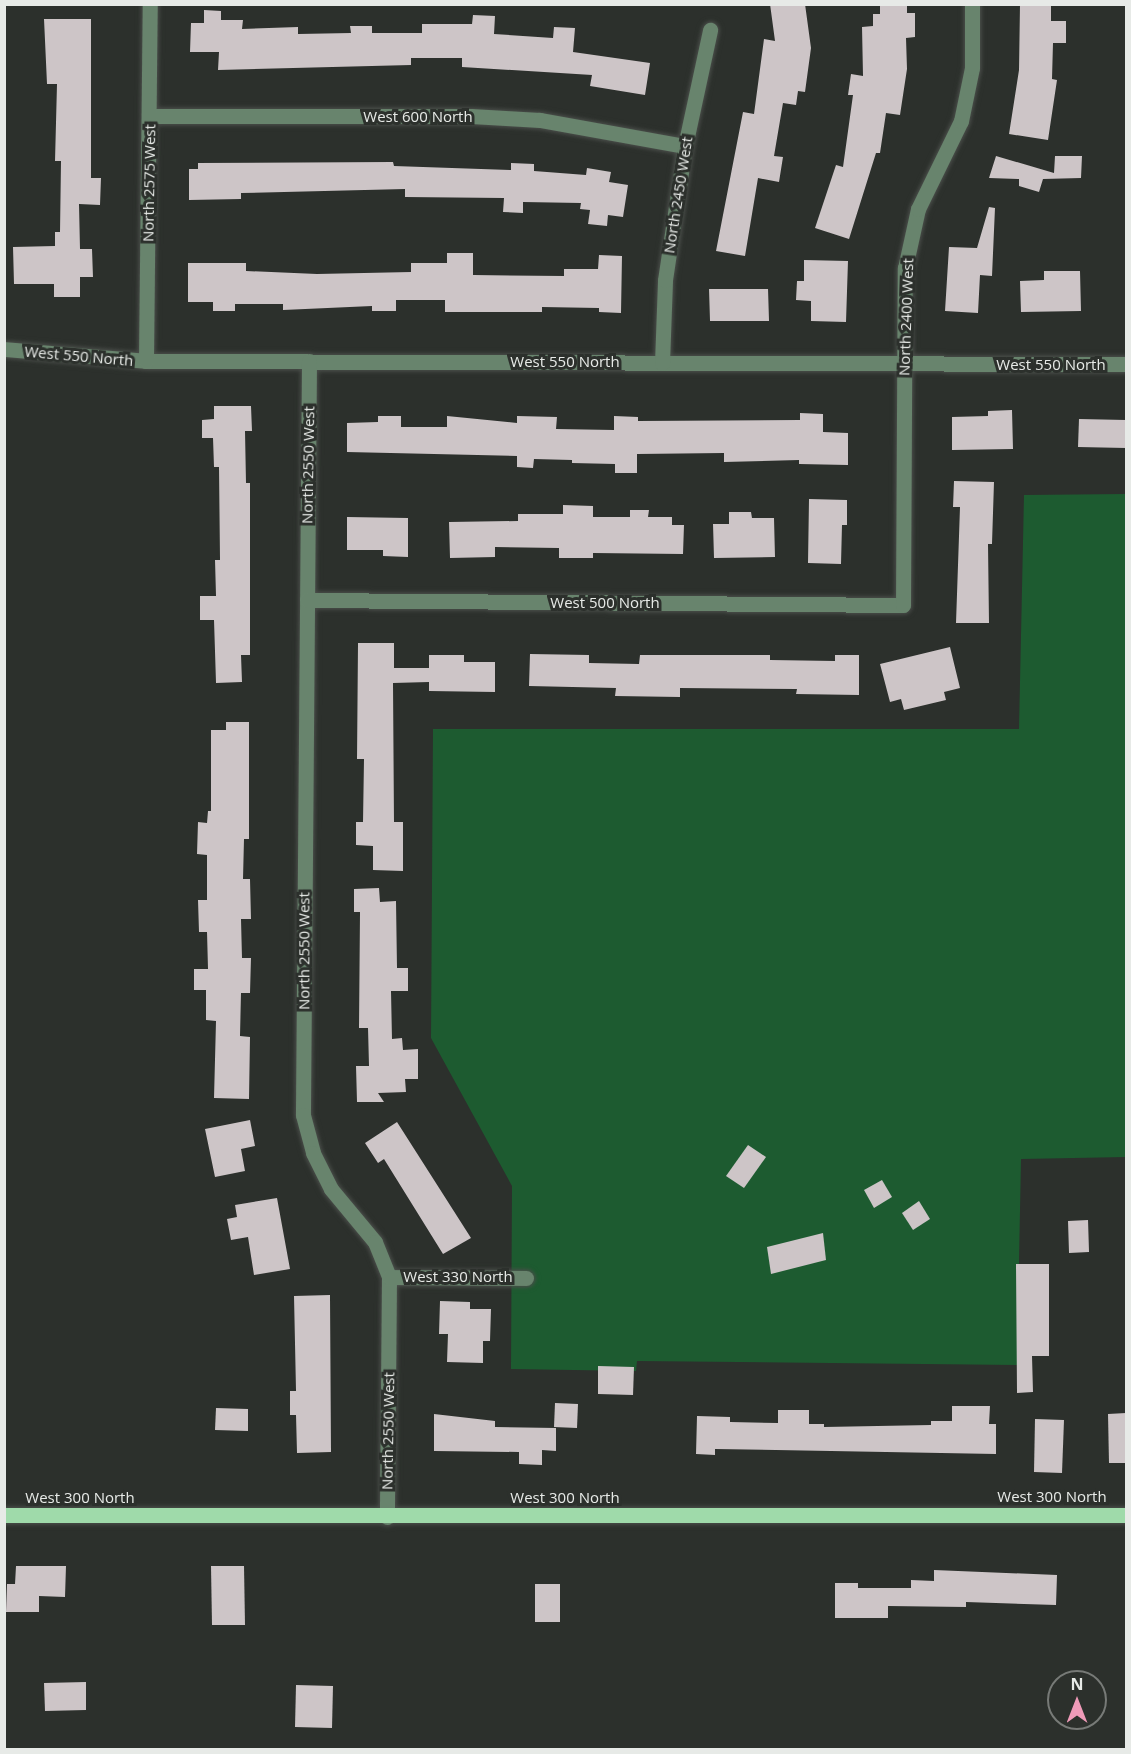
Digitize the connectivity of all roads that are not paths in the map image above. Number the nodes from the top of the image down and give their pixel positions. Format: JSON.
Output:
{"nodes":[{"id":1,"x":150,"y":4,"type":"edge"},
{"id":2,"x":972,"y":4,"type":"edge"},
{"id":3,"x":710,"y":30,"type":"dead end"},
{"id":4,"x":150,"y":116,"type":"junction"},
{"id":5,"x":685,"y":147,"type":"junction"},
{"id":6,"x":4,"y":349,"type":"edge"},
{"id":7,"x":309,"y":360,"type":"junction"},
{"id":8,"x":146,"y":362,"type":"junction"},
{"id":9,"x":662,"y":363,"type":"junction"},
{"id":10,"x":1126,"y":364,"type":"edge"},
{"id":11,"x":904,"y":365,"type":"junction"},
{"id":12,"x":307,"y":600,"type":"junction"},
{"id":13,"x":903,"y":605,"type":"joint"},
{"id":14,"x":389,"y":1277,"type":"junction"},
{"id":15,"x":526,"y":1278,"type":"dead end"},
{"id":16,"x":4,"y":1515,"type":"edge"},
{"id":17,"x":1126,"y":1515,"type":"edge"},
{"id":18,"x":387,"y":1517,"type":"junction"}],
"edges":[{"from":1,"to":4,"type":"street","name":"North 2575 West"},
{"from":2,"to":11,"type":"street","name":"North 2400 West"},
{"from":3,"to":5,"type":"street","name":"North 2450 West"},
{"from":4,"to":5,"type":"street","name":"West 600 North"},
{"from":4,"to":8,"type":"street","name":"North 2575 West"},
{"from":5,"to":9,"type":"street","name":"North 2450 West"},
{"from":6,"to":8,"type":"street","name":"West 550 North"},
{"from":7,"to":8,"type":"street","name":"West 550 North"},
{"from":7,"to":9,"type":"street","name":"West 550 North"},
{"from":7,"to":12,"type":"street","name":"North 2550 West"},
{"from":9,"to":11,"type":"street","name":"West 550 North"},
{"from":10,"to":11,"type":"street","name":"West 550 North"},
{"from":11,"to":13,"type":"street","name":"North 2400 West"},
{"from":12,"to":13,"type":"street","name":"West 500 North"},
{"from":12,"to":14,"type":"street","name":"North 2550 West"},
{"from":14,"to":15,"type":"street","name":"West 330 North"},
{"from":14,"to":18,"type":"street","name":"North 2550 West"},
{"from":16,"to":18,"type":"main road","name":"West 300 North"},
{"from":17,"to":18,"type":"main road","name":"West 300 North"}]}
